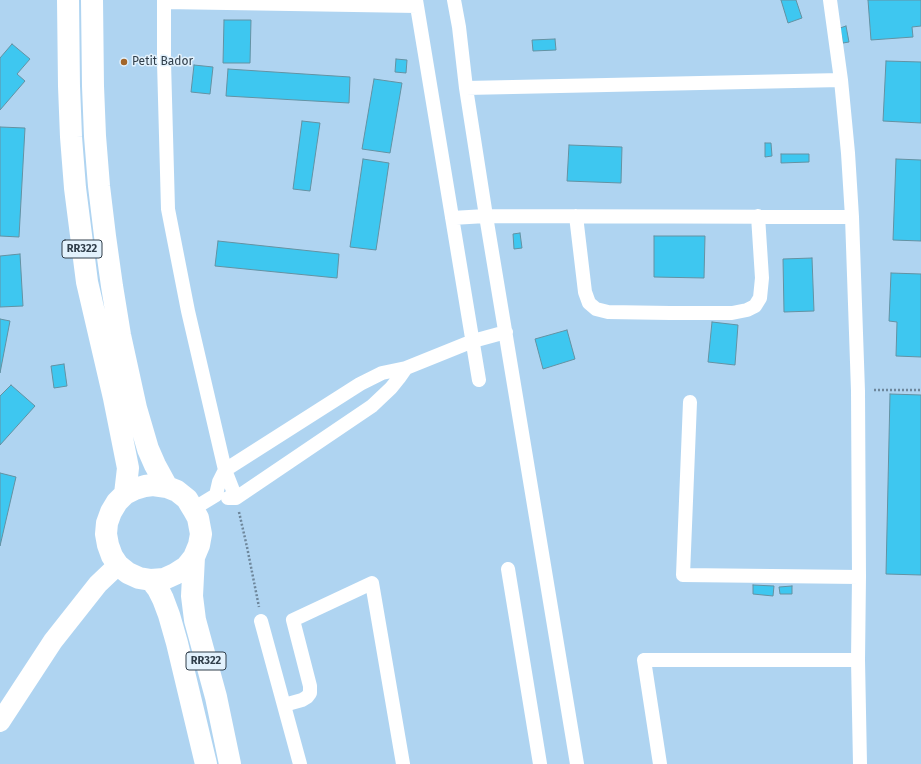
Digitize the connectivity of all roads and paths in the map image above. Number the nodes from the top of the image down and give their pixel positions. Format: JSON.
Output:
{"nodes":[{"id":1,"x":68,"y":0,"type":"edge"},
{"id":2,"x":92,"y":0,"type":"edge"},
{"id":3,"x":454,"y":0,"type":"edge"},
{"id":4,"x":830,"y":0,"type":"edge"},
{"id":5,"x":164,"y":1,"type":"edge"},
{"id":6,"x":417,"y":3,"type":"edge"},
{"id":7,"x":841,"y":80,"type":"junction"},
{"id":8,"x":466,"y":88,"type":"junction"},
{"id":9,"x":486,"y":216,"type":"junction"},
{"id":10,"x":576,"y":216,"type":"junction"},
{"id":11,"x":758,"y":216,"type":"junction"},
{"id":12,"x":852,"y":217,"type":"junction"},
{"id":13,"x":452,"y":218,"type":"junction"},
{"id":14,"x":506,"y":332,"type":"junction"},
{"id":15,"x":473,"y":341,"type":"junction"},
{"id":16,"x":406,"y":368,"type":"junction"},
{"id":17,"x":479,"y":380,"type":"dead end"},
{"id":18,"x":858,"y":390,"type":"junction"},
{"id":19,"x":921,"y":390,"type":"edge"},
{"id":20,"x":690,"y":402,"type":"dead end"},
{"id":21,"x":225,"y":470,"type":"junction"},
{"id":22,"x":167,"y":487,"type":"junction"},
{"id":23,"x":125,"y":494,"type":"junction"},
{"id":24,"x":216,"y":495,"type":"junction"},
{"id":25,"x":236,"y":498,"type":"junction"},
{"id":26,"x":193,"y":509,"type":"junction"},
{"id":27,"x":194,"y":557,"type":"junction"},
{"id":28,"x":118,"y":565,"type":"junction"},
{"id":29,"x":508,"y":569,"type":"dead end"},
{"id":30,"x":859,"y":577,"type":"junction"},
{"id":31,"x":152,"y":580,"type":"junction"},
{"id":32,"x":261,"y":621,"type":"joint"},
{"id":33,"x":858,"y":660,"type":"junction"},
{"id":34,"x":284,"y":704,"type":"junction"},
{"id":35,"x":0,"y":722,"type":"edge"},
{"id":36,"x":206,"y":764,"type":"edge"},
{"id":37,"x":230,"y":764,"type":"edge"},
{"id":38,"x":300,"y":764,"type":"edge"},
{"id":39,"x":403,"y":764,"type":"edge"},
{"id":40,"x":540,"y":764,"type":"edge"},
{"id":41,"x":577,"y":764,"type":"edge"},
{"id":42,"x":660,"y":764,"type":"edge"},
{"id":43,"x":860,"y":764,"type":"edge"}],
"edges":[{"from":1,"to":23,"type":"main road","number":"RR322"},
{"from":2,"to":22,"type":"main road","number":"RR322"},
{"from":3,"to":8,"type":"street"},
{"from":4,"to":7,"type":"street"},
{"from":5,"to":6,"type":"street"},
{"from":5,"to":21,"type":"street"},
{"from":6,"to":13,"type":"street"},
{"from":7,"to":8,"type":"street"},
{"from":7,"to":12,"type":"street"},
{"from":8,"to":9,"type":"street"},
{"from":9,"to":10,"type":"street"},
{"from":9,"to":13,"type":"street"},
{"from":9,"to":14,"type":"street"},
{"from":10,"to":11,"type":"street"},
{"from":10,"to":11,"type":"street"},
{"from":11,"to":12,"type":"street"},
{"from":12,"to":18,"type":"street"},
{"from":13,"to":15,"type":"street"},
{"from":14,"to":15,"type":"street"},
{"from":14,"to":41,"type":"street"},
{"from":15,"to":16,"type":"street"},
{"from":15,"to":17,"type":"street"},
{"from":16,"to":21,"type":"street"},
{"from":16,"to":25,"type":"street"},
{"from":18,"to":19,"type":"path"},
{"from":18,"to":30,"type":"street"},
{"from":20,"to":30,"type":"street"},
{"from":21,"to":24,"type":"street"},
{"from":21,"to":25,"type":"street"},
{"from":22,"to":23,"type":"main road","number":"RR322"},
{"from":22,"to":26,"type":"main road","number":"RR322"},
{"from":23,"to":28,"type":"main road","number":"RR322"},
{"from":24,"to":25,"type":"street"},
{"from":24,"to":26,"type":"street"},
{"from":25,"to":32,"type":"path"},
{"from":26,"to":27,"type":"main road","number":"RR322"},
{"from":27,"to":31,"type":"main road","number":"RR322"},
{"from":27,"to":37,"type":"main road","number":"RR322"},
{"from":28,"to":31,"type":"main road","number":"RR322"},
{"from":28,"to":35,"type":"main road"},
{"from":29,"to":40,"type":"street"},
{"from":30,"to":33,"type":"street"},
{"from":31,"to":36,"type":"main road","number":"RR322"},
{"from":32,"to":34,"type":"street"},
{"from":33,"to":42,"type":"street"},
{"from":33,"to":43,"type":"street"},
{"from":34,"to":38,"type":"street"},
{"from":34,"to":39,"type":"street"}]}
